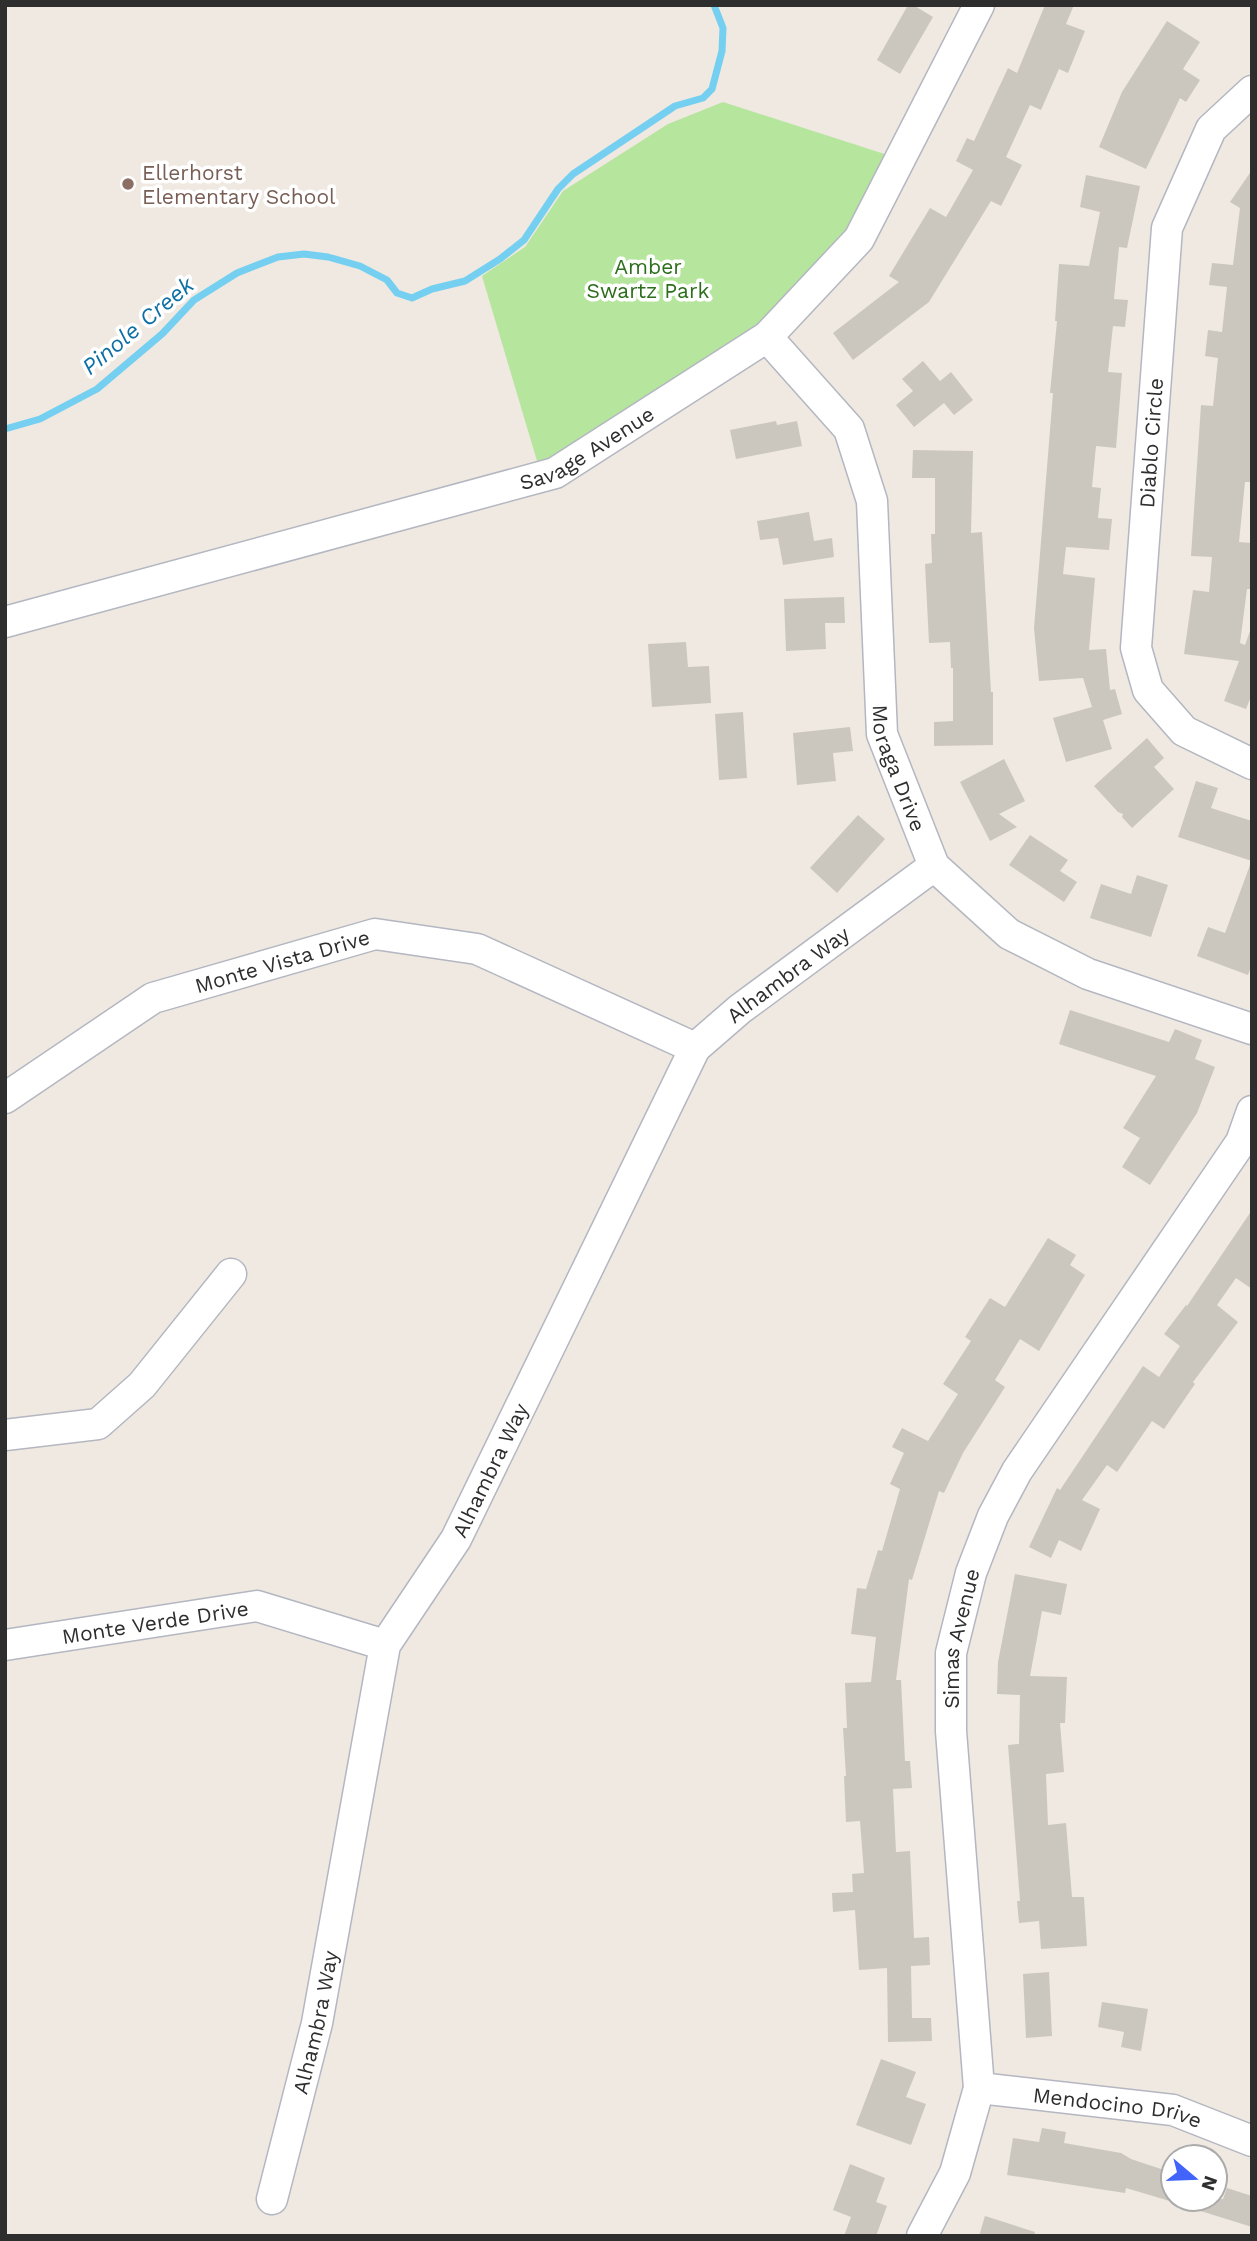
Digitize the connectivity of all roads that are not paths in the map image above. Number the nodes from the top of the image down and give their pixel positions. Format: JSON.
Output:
{"nodes":[{"id":1,"x":979,"y":5,"type":"edge"},
{"id":2,"x":1252,"y":90,"type":"edge"},
{"id":3,"x":767,"y":337,"type":"junction"},
{"id":4,"x":5,"y":621,"type":"edge"},
{"id":5,"x":1252,"y":764,"type":"edge"},
{"id":6,"x":934,"y":866,"type":"junction"},
{"id":7,"x":1252,"y":1029,"type":"edge"},
{"id":8,"x":695,"y":1048,"type":"junction"},
{"id":9,"x":5,"y":1098,"type":"edge"},
{"id":10,"x":1252,"y":1111,"type":"edge"},
{"id":11,"x":231,"y":1274,"type":"dead end"},
{"id":12,"x":5,"y":1435,"type":"edge"},
{"id":13,"x":5,"y":1645,"type":"edge"},
{"id":14,"x":385,"y":1645,"type":"junction"},
{"id":15,"x":979,"y":2088,"type":"junction"},
{"id":16,"x":1252,"y":2141,"type":"edge"},
{"id":17,"x":272,"y":2199,"type":"dead end"},
{"id":18,"x":922,"y":2236,"type":"edge"}],
"edges":[{"from":1,"to":3,"type":"street","name":"Savage Avenue"},
{"from":2,"to":5,"type":"street","name":"Diablo Circle"},
{"from":3,"to":4,"type":"street","name":"Savage Avenue"},
{"from":3,"to":6,"type":"street","name":"Moraga Drive"},
{"from":6,"to":7,"type":"street","name":"Moraga Drive"},
{"from":6,"to":8,"type":"street","name":"Alhambra Way"},
{"from":8,"to":9,"type":"street","name":"Monte Vista Drive"},
{"from":8,"to":14,"type":"street","name":"Alhambra Way"},
{"from":10,"to":15,"type":"street","name":"Simas Avenue"},
{"from":11,"to":12,"type":"street"},
{"from":13,"to":14,"type":"street","name":"Monte Verde Drive"},
{"from":14,"to":17,"type":"street","name":"Alhambra Way"},
{"from":15,"to":16,"type":"street","name":"Mendocino Drive"},
{"from":15,"to":18,"type":"street","name":"Simas Avenue"}]}
